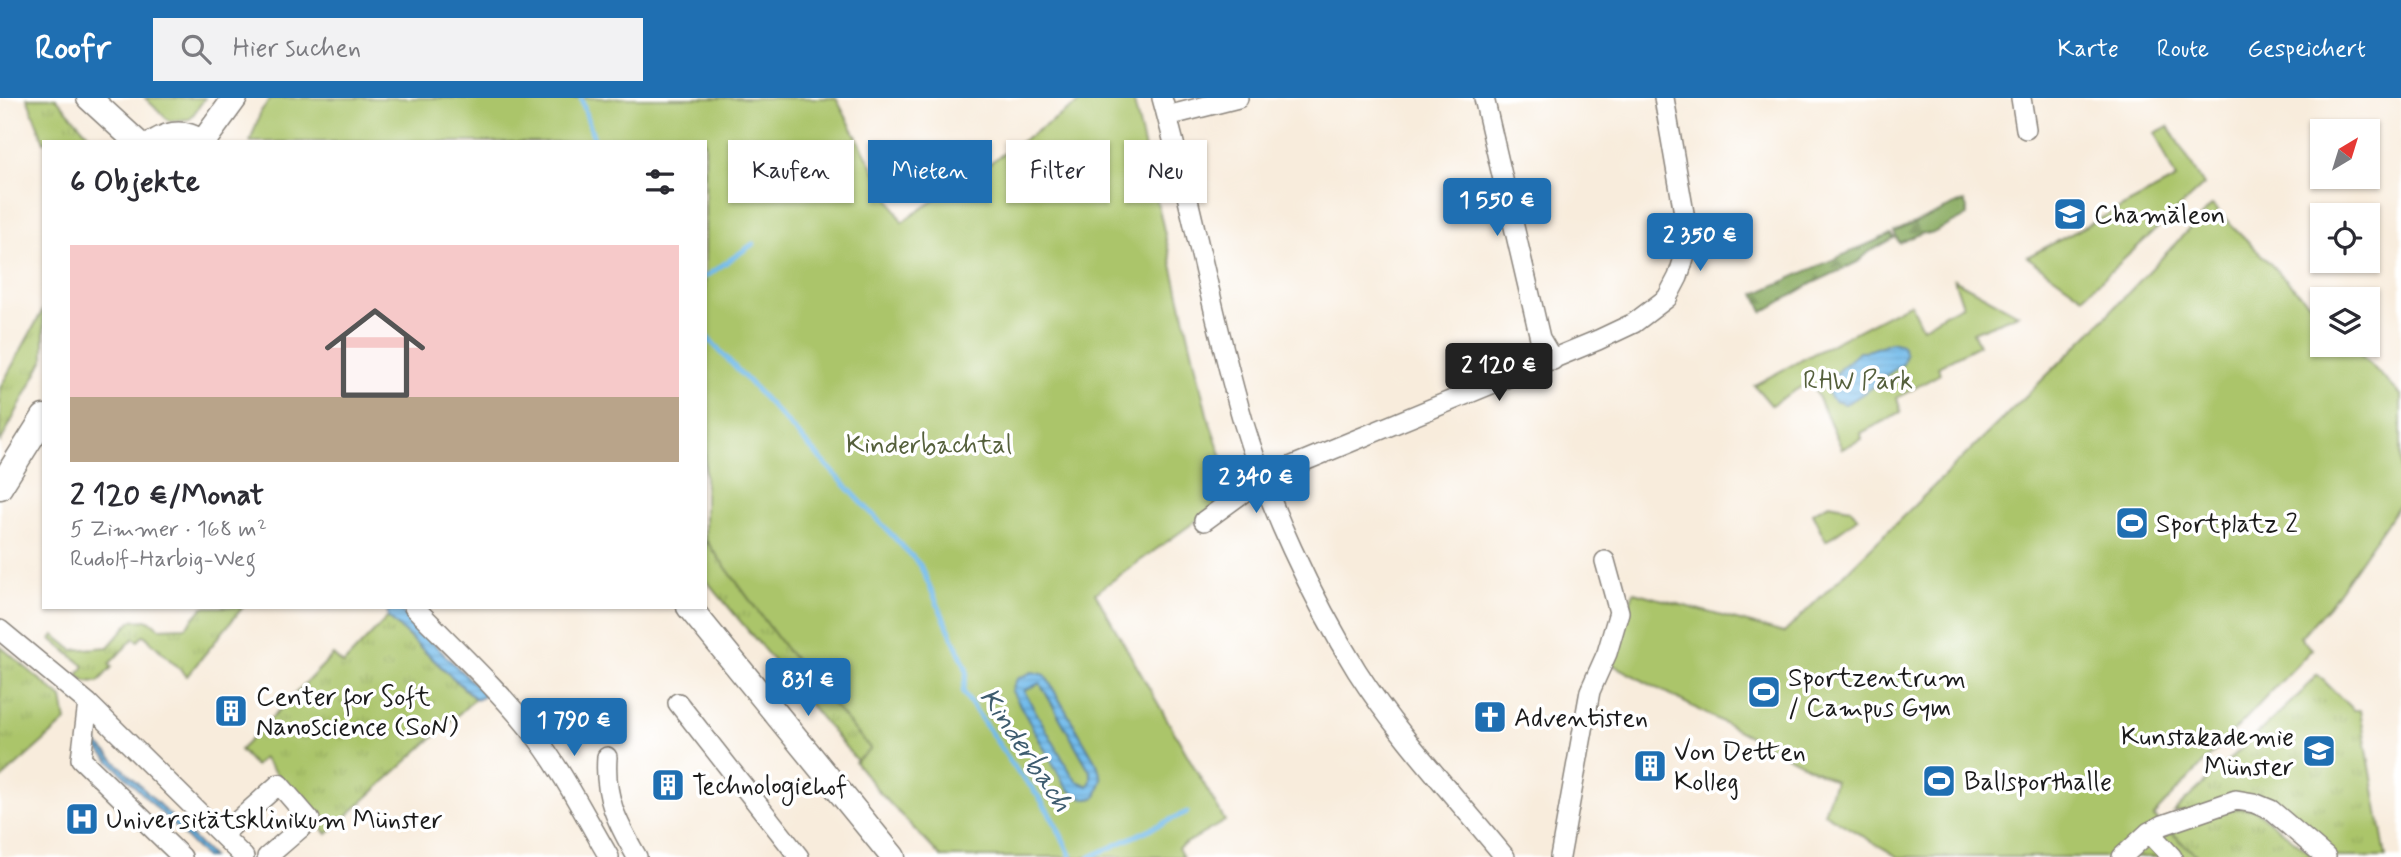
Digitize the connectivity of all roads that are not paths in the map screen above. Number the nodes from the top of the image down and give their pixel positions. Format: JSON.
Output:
{"nodes":[{"id":1,"x":89,"y":98,"type":"edge"},
{"id":2,"x":235,"y":98,"type":"edge"},
{"id":3,"x":1238,"y":98,"type":"edge"},
{"id":4,"x":1484,"y":98,"type":"edge"},
{"id":5,"x":1664,"y":98,"type":"edge"},
{"id":6,"x":2021,"y":98,"type":"edge"},
{"id":7,"x":1165,"y":107,"type":"edge"},
{"id":8,"x":2025,"y":129,"type":"dead end"},
{"id":9,"x":135,"y":140,"type":"edge"},
{"id":10,"x":158,"y":140,"type":"edge"},
{"id":11,"x":199,"y":140,"type":"edge"},
{"id":12,"x":204,"y":140,"type":"edge"},
{"id":13,"x":1553,"y":360,"type":"junction"},
{"id":14,"x":42,"y":420,"type":"edge"},
{"id":15,"x":1263,"y":478,"type":"junction"},
{"id":16,"x":0,"y":487,"type":"edge"},
{"id":17,"x":1204,"y":521,"type":"dead end"},
{"id":18,"x":1605,"y":561,"type":"dead end"},
{"id":19,"x":416,"y":609,"type":"edge"},
{"id":20,"x":691,"y":609,"type":"edge"},
{"id":21,"x":0,"y":630,"type":"edge"},
{"id":22,"x":88,"y":703,"type":"junction"},
{"id":23,"x":678,"y":704,"type":"dead end"},
{"id":24,"x":607,"y":757,"type":"dead end"},
{"id":25,"x":2149,"y":832,"type":"junction"},
{"id":26,"x":222,"y":835,"type":"junction"},
{"id":27,"x":182,"y":857,"type":"edge"},
{"id":28,"x":244,"y":857,"type":"edge"},
{"id":29,"x":267,"y":857,"type":"edge"},
{"id":30,"x":609,"y":857,"type":"edge"},
{"id":31,"x":637,"y":857,"type":"edge"},
{"id":32,"x":799,"y":857,"type":"edge"},
{"id":33,"x":893,"y":857,"type":"edge"},
{"id":34,"x":1505,"y":857,"type":"edge"},
{"id":35,"x":1560,"y":857,"type":"edge"},
{"id":36,"x":2122,"y":857,"type":"edge"},
{"id":37,"x":2172,"y":857,"type":"edge"},
{"id":38,"x":2326,"y":857,"type":"edge"}],
"edges":[{"from":1,"to":9,"type":"main road"},
{"from":2,"to":12,"type":"main road"},
{"from":3,"to":7,"type":"street"},
{"from":4,"to":13,"type":"street"},
{"from":5,"to":13,"type":"street"},
{"from":6,"to":8,"type":"street"},
{"from":7,"to":15,"type":"street"},
{"from":10,"to":11,"type":"main road"},
{"from":13,"to":15,"type":"street"},
{"from":14,"to":16,"type":"main road"},
{"from":15,"to":17,"type":"street"},
{"from":15,"to":34,"type":"street"},
{"from":18,"to":35,"type":"street"},
{"from":19,"to":30,"type":"street"},
{"from":20,"to":33,"type":"main road"},
{"from":21,"to":22,"type":"street"},
{"from":22,"to":26,"type":"street"},
{"from":22,"to":27,"type":"street"},
{"from":23,"to":32,"type":"street"},
{"from":24,"to":31,"type":"street"},
{"from":25,"to":36,"type":"street"},
{"from":25,"to":37,"type":"street"},
{"from":25,"to":38,"type":"street"},
{"from":26,"to":28,"type":"street"},
{"from":26,"to":29,"type":"street"}]}
